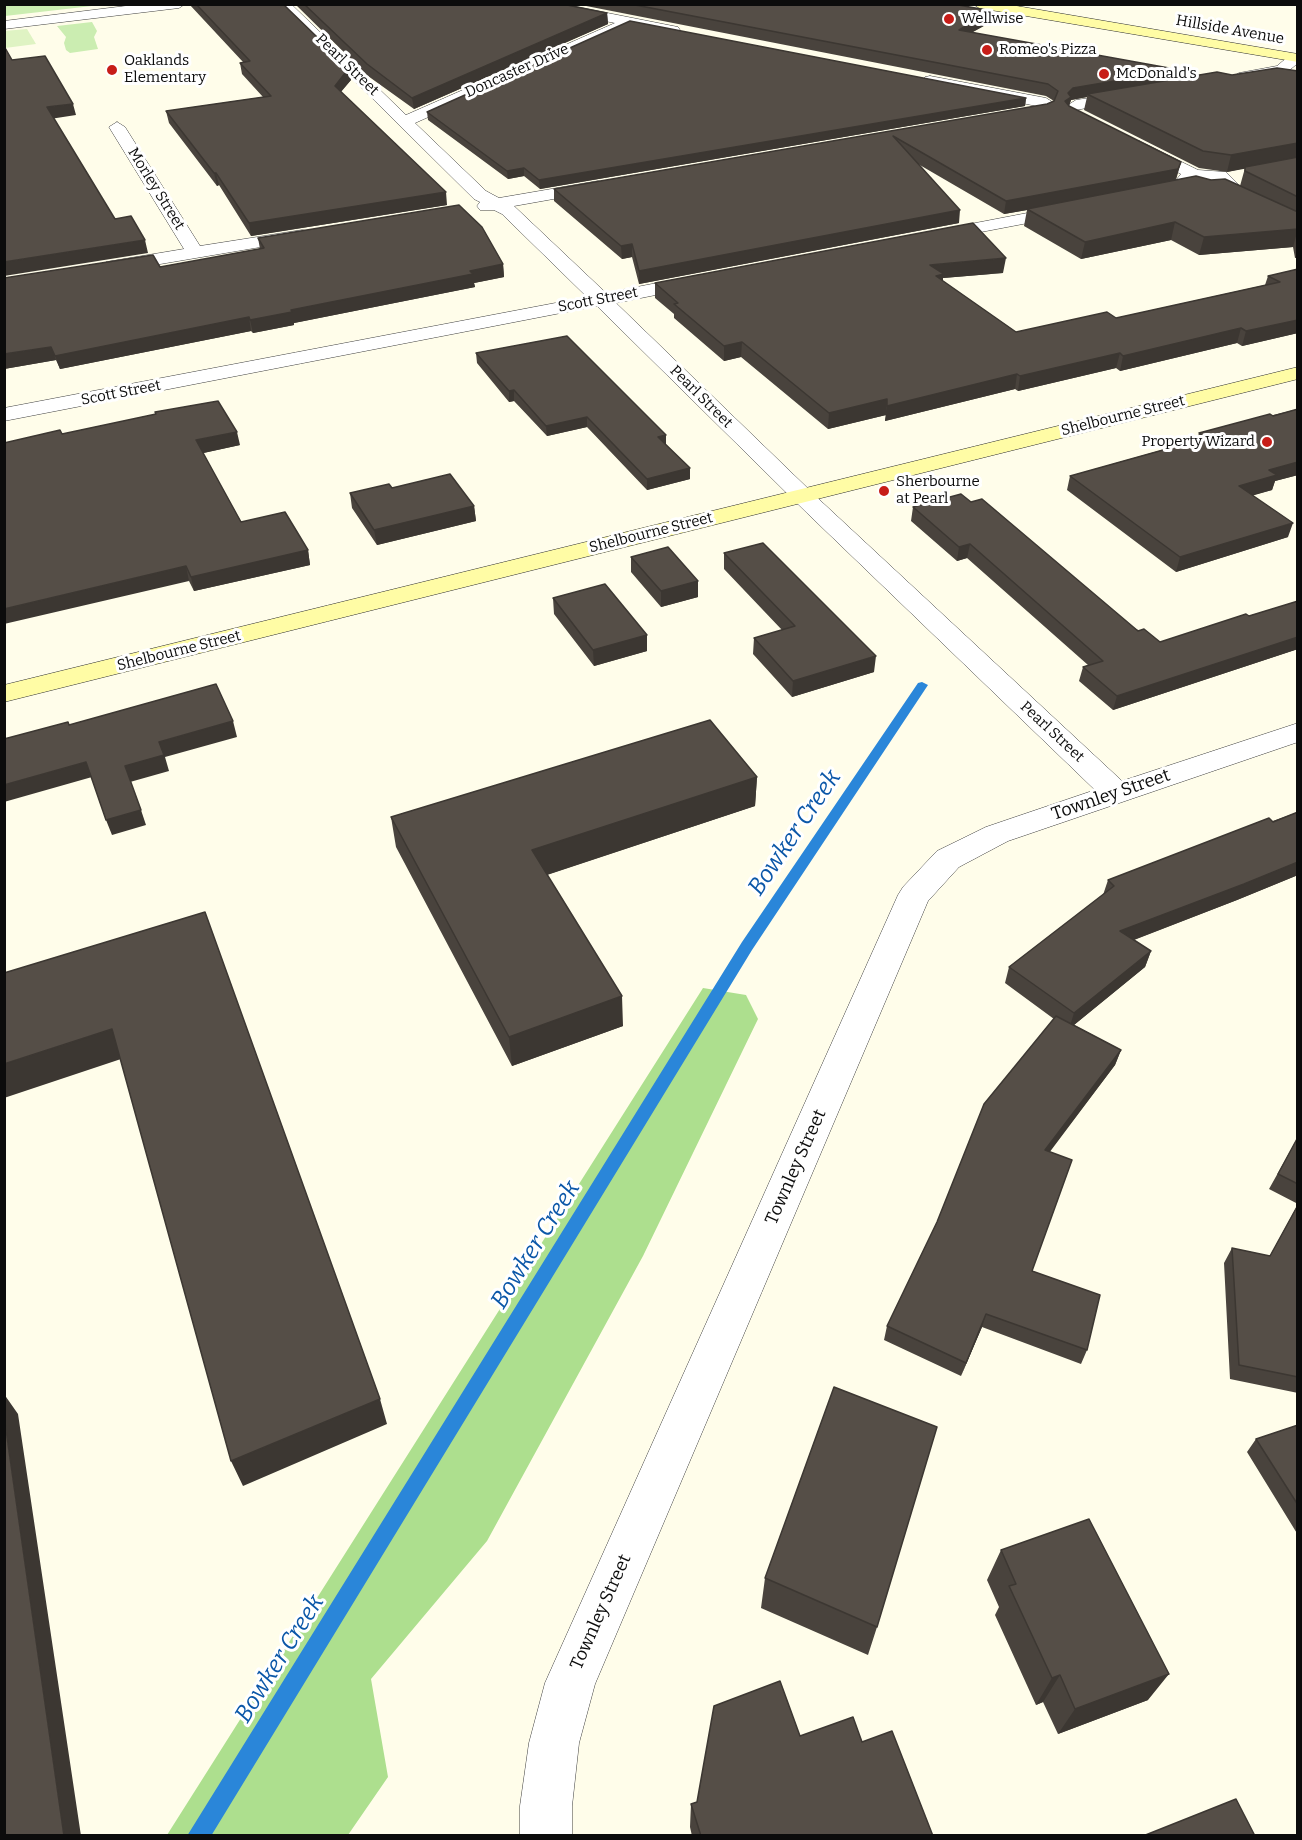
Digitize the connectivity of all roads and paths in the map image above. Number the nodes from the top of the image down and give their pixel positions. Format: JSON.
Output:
{"nodes":[{"id":1,"x":95,"y":4,"type":"edge"},
{"id":2,"x":179,"y":4,"type":"edge"},
{"id":3,"x":283,"y":4,"type":"edge"},
{"id":4,"x":539,"y":4,"type":"edge"},
{"id":5,"x":979,"y":4,"type":"edge"},
{"id":6,"x":124,"y":11,"type":"junction"},
{"id":7,"x":628,"y":22,"type":"junction"},
{"id":8,"x":4,"y":25,"type":"edge"},
{"id":9,"x":685,"y":33,"type":"edge"},
{"id":10,"x":1296,"y":58,"type":"edge"},
{"id":11,"x":915,"y":77,"type":"edge"},
{"id":12,"x":1224,"y":80,"type":"edge"},
{"id":13,"x":1141,"y":94,"type":"edge"},
{"id":14,"x":1045,"y":106,"type":"junction"},
{"id":15,"x":1012,"y":115,"type":"edge"},
{"id":16,"x":406,"y":121,"type":"junction"},
{"id":17,"x":117,"y":127,"type":"dead end"},
{"id":18,"x":1128,"y":141,"type":"edge"},
{"id":19,"x":1193,"y":180,"type":"junction"},
{"id":20,"x":613,"y":184,"type":"edge"},
{"id":21,"x":1233,"y":186,"type":"edge"},
{"id":22,"x":1164,"y":191,"type":"edge"},
{"id":23,"x":495,"y":204,"type":"junction"},
{"id":24,"x":1082,"y":207,"type":"edge"},
{"id":25,"x":473,"y":208,"type":"dead end"},
{"id":26,"x":316,"y":232,"type":"edge"},
{"id":27,"x":918,"y":239,"type":"edge"},
{"id":28,"x":195,"y":252,"type":"junction"},
{"id":29,"x":93,"y":269,"type":"edge"},
{"id":30,"x":719,"y":277,"type":"edge"},
{"id":31,"x":602,"y":300,"type":"junction"},
{"id":32,"x":1298,"y":373,"type":"edge"},
{"id":33,"x":4,"y":415,"type":"edge"},
{"id":34,"x":801,"y":495,"type":"junction"},
{"id":35,"x":4,"y":694,"type":"edge"},
{"id":36,"x":1298,"y":732,"type":"edge"},
{"id":37,"x":1116,"y":793,"type":"junction"},
{"id":38,"x":546,"y":1836,"type":"edge"}],
"edges":[{"from":1,"to":6,"type":"street"},
{"from":2,"to":6,"type":"street"},
{"from":3,"to":16,"type":"street","name":"Pearl Street"},
{"from":4,"to":7,"type":"street"},
{"from":5,"to":10,"type":"main road","name":"Hillside Avenue"},
{"from":6,"to":8,"type":"street"},
{"from":7,"to":9,"type":"street"},
{"from":7,"to":16,"type":"street","name":"Doncaster Drive"},
{"from":10,"to":12,"type":"street"},
{"from":11,"to":14,"type":"street"},
{"from":13,"to":14,"type":"street"},
{"from":14,"to":15,"type":"street"},
{"from":16,"to":23,"type":"street","name":"Pearl Street"},
{"from":17,"to":28,"type":"street","name":"Morley Street"},
{"from":18,"to":19,"type":"street"},
{"from":19,"to":21,"type":"street"},
{"from":19,"to":22,"type":"street"},
{"from":20,"to":23,"type":"street"},
{"from":23,"to":25,"type":"street"},
{"from":23,"to":31,"type":"street","name":"Pearl Street"},
{"from":24,"to":27,"type":"street"},
{"from":26,"to":28,"type":"street"},
{"from":28,"to":29,"type":"street"},
{"from":30,"to":31,"type":"street","name":"Scott Street"},
{"from":31,"to":33,"type":"street","name":"Scott Street"},
{"from":31,"to":34,"type":"street","name":"Pearl Street"},
{"from":32,"to":34,"type":"main road","name":"Shelbourne Street"},
{"from":34,"to":35,"type":"main road","name":"Shelbourne Street"},
{"from":34,"to":37,"type":"street","name":"Pearl Street"},
{"from":36,"to":37,"type":"street","name":"Townley Street"},
{"from":37,"to":38,"type":"street","name":"Townley Street"}]}
